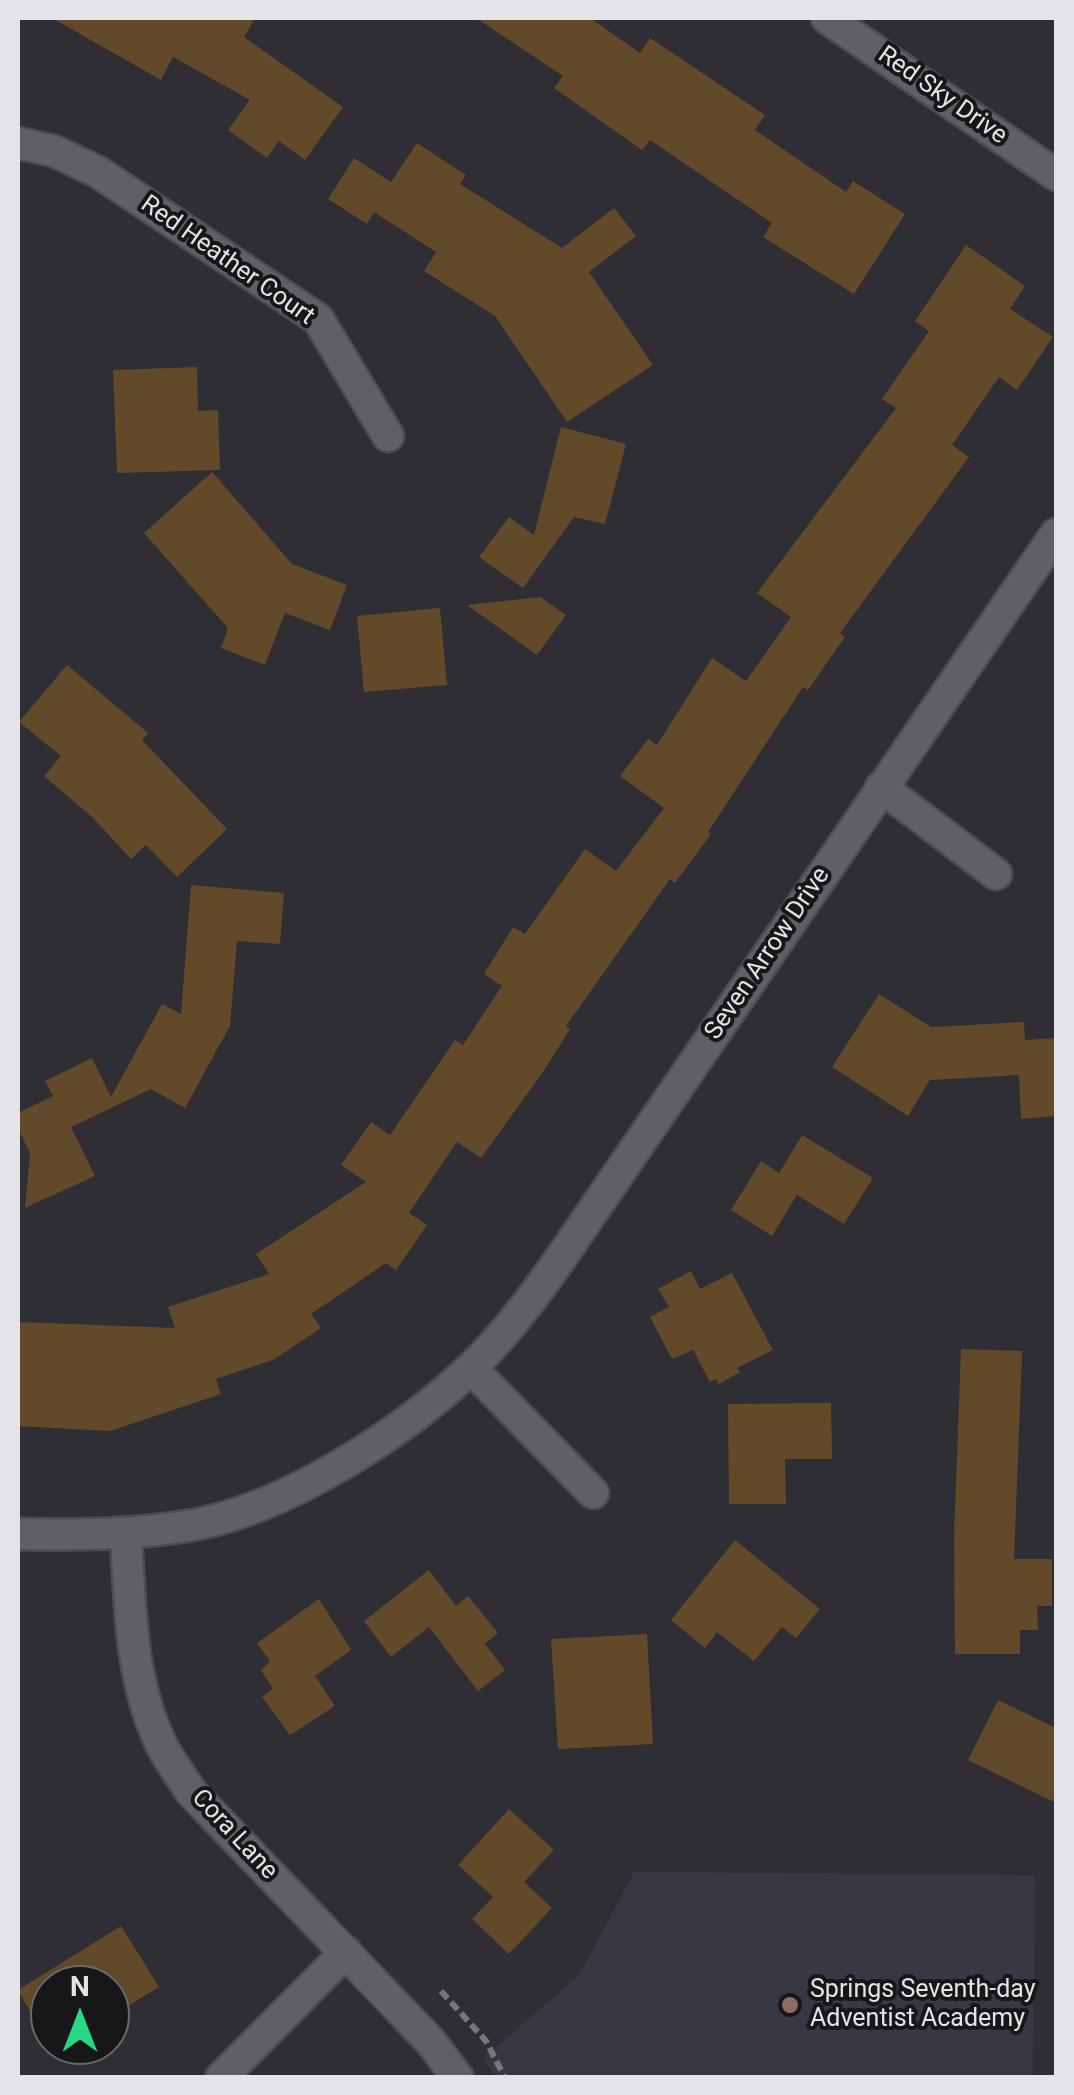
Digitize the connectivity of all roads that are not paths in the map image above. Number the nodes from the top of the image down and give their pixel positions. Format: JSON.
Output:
{"nodes":[{"id":1,"x":827,"y":18,"type":"edge"},
{"id":2,"x":18,"y":143,"type":"edge"},
{"id":3,"x":1056,"y":175,"type":"edge"},
{"id":4,"x":388,"y":436,"type":"dead end"},
{"id":5,"x":1056,"y":534,"type":"edge"},
{"id":6,"x":881,"y":787,"type":"junction"},
{"id":7,"x":996,"y":874,"type":"dead end"},
{"id":8,"x":472,"y":1368,"type":"junction"},
{"id":9,"x":593,"y":1493,"type":"dead end"},
{"id":10,"x":18,"y":1534,"type":"edge"},
{"id":11,"x":126,"y":1535,"type":"junction"},
{"id":12,"x":346,"y":1952,"type":"junction"},
{"id":13,"x":221,"y":2078,"type":"edge"},
{"id":14,"x":458,"y":2078,"type":"edge"}],
"edges":[{"from":1,"to":3,"type":"street","name":"Red Sky Drive"},
{"from":2,"to":4,"type":"street","name":"Red Heather Court"},
{"from":5,"to":6,"type":"street","name":"Seven Arrow Drive"},
{"from":6,"to":7,"type":"street"},
{"from":6,"to":8,"type":"street","name":"Seven Arrow Drive"},
{"from":8,"to":9,"type":"street"},
{"from":8,"to":11,"type":"street","name":"Seven Arrow Drive"},
{"from":10,"to":11,"type":"street","name":"Seven Arrow Drive"},
{"from":11,"to":12,"type":"street","name":"Cora Lane"},
{"from":12,"to":13,"type":"street"},
{"from":12,"to":14,"type":"street","name":"Cora Lane"}]}
